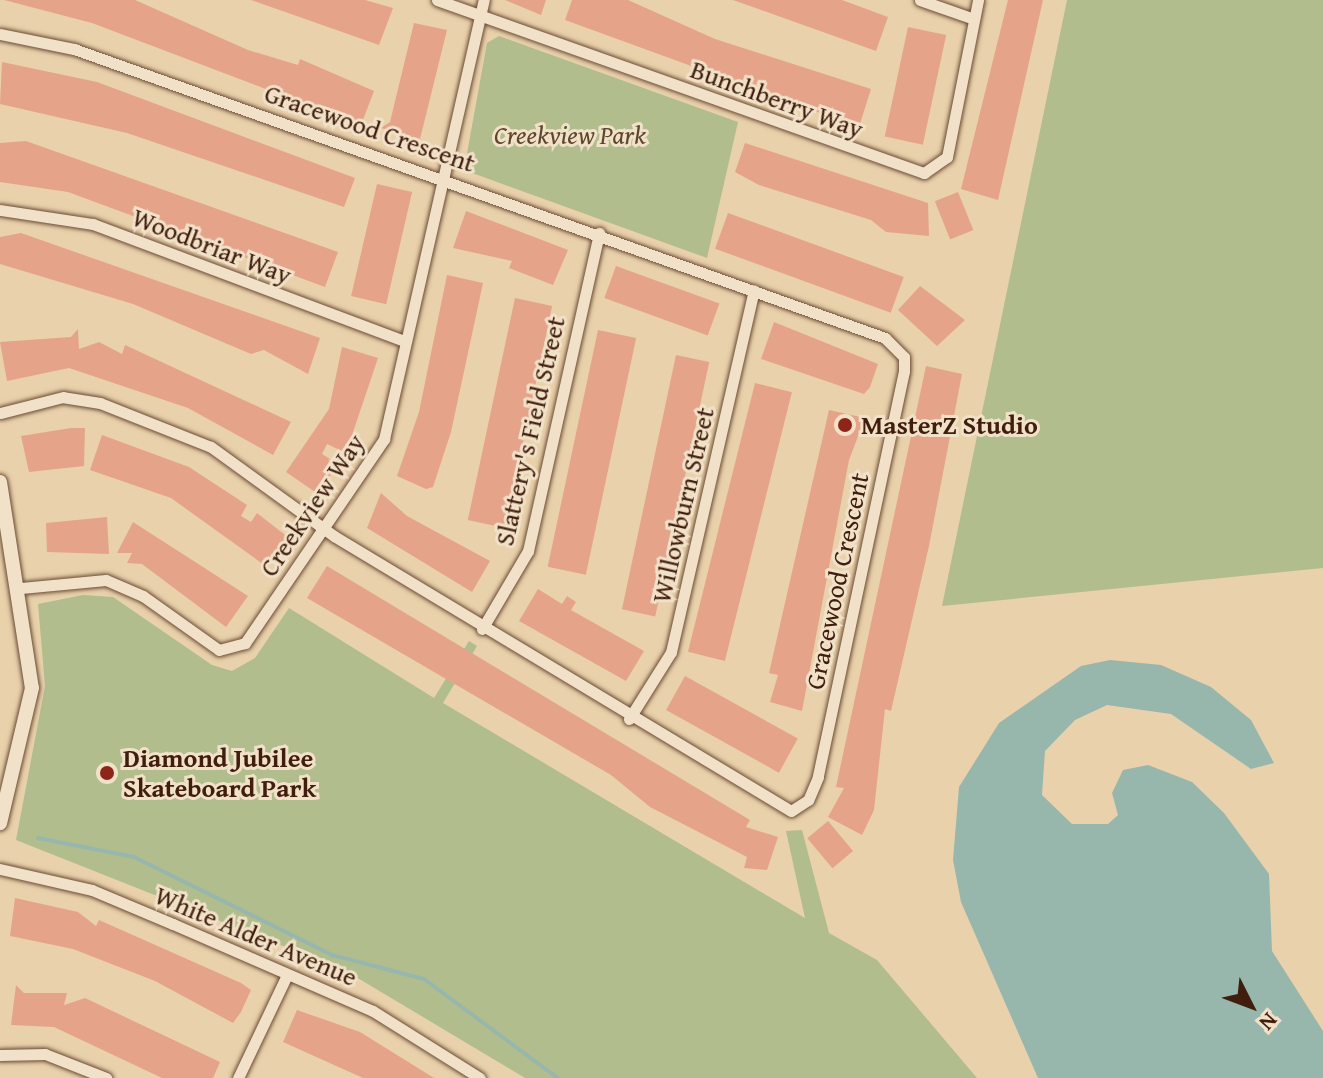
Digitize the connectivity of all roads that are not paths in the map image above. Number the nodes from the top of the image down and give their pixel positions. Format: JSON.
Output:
{"nodes":[{"id":1,"x":437,"y":0,"type":"edge"},
{"id":2,"x":484,"y":0,"type":"edge"},
{"id":3,"x":920,"y":0,"type":"edge"},
{"id":4,"x":978,"y":0,"type":"edge"},
{"id":5,"x":479,"y":15,"type":"junction"},
{"id":6,"x":974,"y":19,"type":"junction"},
{"id":7,"x":0,"y":34,"type":"edge"},
{"id":8,"x":442,"y":176,"type":"junction"},
{"id":9,"x":0,"y":210,"type":"edge"},
{"id":10,"x":599,"y":233,"type":"junction"},
{"id":11,"x":754,"y":290,"type":"junction"},
{"id":12,"x":405,"y":341,"type":"junction"},
{"id":13,"x":0,"y":413,"type":"edge"},
{"id":14,"x":0,"y":482,"type":"edge"},
{"id":15,"x":324,"y":530,"type":"junction"},
{"id":16,"x":21,"y":588,"type":"junction"},
{"id":17,"x":482,"y":629,"type":"junction"},
{"id":18,"x":629,"y":719,"type":"junction"},
{"id":19,"x":0,"y":823,"type":"edge"},
{"id":20,"x":0,"y":869,"type":"edge"},
{"id":21,"x":287,"y":975,"type":"junction"},
{"id":22,"x":0,"y":1055,"type":"edge"},
{"id":23,"x":106,"y":1078,"type":"edge"},
{"id":24,"x":238,"y":1078,"type":"edge"},
{"id":25,"x":480,"y":1078,"type":"edge"}],
"edges":[{"from":1,"to":5,"type":"street","name":"Bunchberry Way"},
{"from":2,"to":5,"type":"street","name":"Creekview Way"},
{"from":3,"to":6,"type":"street"},
{"from":4,"to":6,"type":"street","name":"Bunchberry Way"},
{"from":5,"to":6,"type":"street","name":"Bunchberry Way"},
{"from":5,"to":8,"type":"street","name":"Creekview Way"},
{"from":7,"to":8,"type":"street","name":"Gracewood Crescent"},
{"from":8,"to":10,"type":"street","name":"Gracewood Crescent"},
{"from":8,"to":12,"type":"street","name":"Creekview Way"},
{"from":9,"to":12,"type":"street","name":"Woodbriar Way"},
{"from":10,"to":11,"type":"street","name":"Gracewood Crescent"},
{"from":10,"to":17,"type":"street","name":"Slattery's Field Street"},
{"from":11,"to":18,"type":"street","name":"Willowburn Street"},
{"from":11,"to":18,"type":"street","name":"Gracewood Crescent"},
{"from":12,"to":15,"type":"street","name":"Creekview Way"},
{"from":13,"to":15,"type":"street","name":"Gracewood Crescent"},
{"from":14,"to":16,"type":"street"},
{"from":15,"to":16,"type":"street","name":"Creekview Way"},
{"from":15,"to":17,"type":"street","name":"Gracewood Crescent"},
{"from":16,"to":19,"type":"street"},
{"from":17,"to":18,"type":"street","name":"Gracewood Crescent"},
{"from":20,"to":21,"type":"street","name":"White Alder Avenue"},
{"from":21,"to":24,"type":"street"},
{"from":21,"to":25,"type":"street","name":"White Alder Avenue"},
{"from":22,"to":23,"type":"street"}]}
